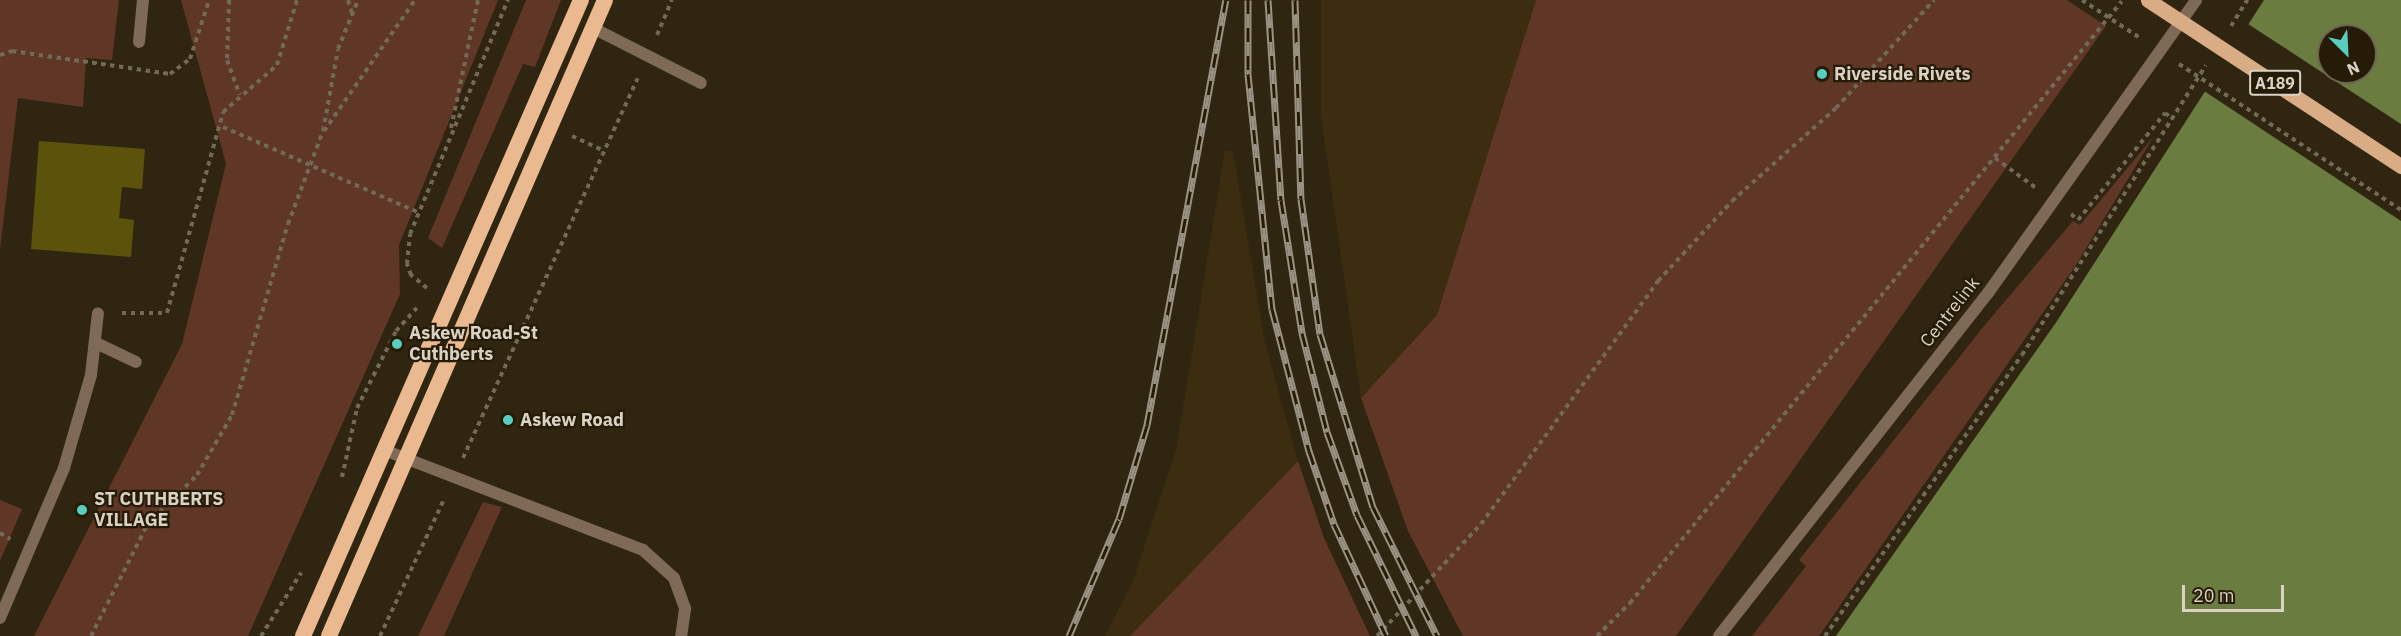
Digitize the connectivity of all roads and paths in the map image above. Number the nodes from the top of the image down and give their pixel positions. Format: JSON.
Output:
{"nodes":[{"id":1,"x":143,"y":0,"type":"edge"},
{"id":2,"x":209,"y":0,"type":"edge"},
{"id":3,"x":229,"y":0,"type":"edge"},
{"id":4,"x":297,"y":0,"type":"edge"},
{"id":5,"x":348,"y":0,"type":"edge"},
{"id":6,"x":358,"y":0,"type":"edge"},
{"id":7,"x":415,"y":0,"type":"edge"},
{"id":8,"x":478,"y":0,"type":"edge"},
{"id":9,"x":508,"y":0,"type":"edge"},
{"id":10,"x":581,"y":0,"type":"edge"},
{"id":11,"x":605,"y":0,"type":"edge"},
{"id":12,"x":672,"y":0,"type":"edge"},
{"id":13,"x":1934,"y":0,"type":"edge"},
{"id":14,"x":2082,"y":0,"type":"edge"},
{"id":15,"x":2123,"y":0,"type":"edge"},
{"id":16,"x":2148,"y":0,"type":"edge"},
{"id":17,"x":2196,"y":0,"type":"edge"},
{"id":18,"x":2247,"y":0,"type":"edge"},
{"id":19,"x":352,"y":13,"type":"junction"},
{"id":20,"x":592,"y":28,"type":"junction"},
{"id":21,"x":2229,"y":30,"type":"dead end"},
{"id":22,"x":139,"y":42,"type":"dead end"},
{"id":23,"x":2151,"y":46,"type":"dead end"},
{"id":24,"x":0,"y":54,"type":"edge"},
{"id":25,"x":648,"y":56,"type":"junction"},
{"id":26,"x":2171,"y":59,"type":"dead end"},
{"id":27,"x":2210,"y":59,"type":"dead end"},
{"id":28,"x":701,"y":82,"type":"dead end"},
{"id":29,"x":240,"y":95,"type":"junction"},
{"id":30,"x":223,"y":127,"type":"junction"},
{"id":31,"x":323,"y":131,"type":"junction"},
{"id":32,"x":449,"y":138,"type":"junction"},
{"id":33,"x":310,"y":163,"type":"junction"},
{"id":34,"x":2401,"y":166,"type":"edge"},
{"id":35,"x":2401,"y":210,"type":"edge"},
{"id":36,"x":418,"y":212,"type":"junction"},
{"id":37,"x":98,"y":313,"type":"joint"},
{"id":38,"x":96,"y":343,"type":"junction"},
{"id":39,"x":136,"y":362,"type":"dead end"},
{"id":40,"x":384,"y":450,"type":"junction"},
{"id":41,"x":406,"y":457,"type":"junction"},
{"id":42,"x":455,"y":475,"type":"junction"},
{"id":43,"x":339,"y":489,"type":"dead end"},
{"id":44,"x":308,"y":563,"type":"dead end"},
{"id":45,"x":0,"y":618,"type":"edge"},
{"id":46,"x":381,"y":635,"type":"edge"},
{"id":47,"x":91,"y":636,"type":"edge"},
{"id":48,"x":261,"y":636,"type":"edge"},
{"id":49,"x":303,"y":636,"type":"edge"},
{"id":50,"x":329,"y":636,"type":"edge"},
{"id":51,"x":681,"y":636,"type":"edge"},
{"id":52,"x":1377,"y":636,"type":"edge"},
{"id":53,"x":1597,"y":636,"type":"edge"},
{"id":54,"x":1719,"y":636,"type":"edge"},
{"id":55,"x":1826,"y":636,"type":"edge"}],
"edges":[{"from":1,"to":22,"type":"street"},
{"from":2,"to":24,"type":"path"},
{"from":3,"to":29,"type":"path"},
{"from":4,"to":29,"type":"path"},
{"from":5,"to":19,"type":"path"},
{"from":6,"to":19,"type":"path"},
{"from":7,"to":31,"type":"path"},
{"from":8,"to":32,"type":"path"},
{"from":9,"to":32,"type":"path"},
{"from":10,"to":40,"type":"highway"},
{"from":11,"to":20,"type":"highway"},
{"from":12,"to":25,"type":"path"},
{"from":13,"to":52,"type":"path"},
{"from":14,"to":23,"type":"path"},
{"from":15,"to":53,"type":"path"},
{"from":16,"to":34,"type":"main road","number":"A189"},
{"from":17,"to":54,"type":"street","name":"Centrelink"},
{"from":18,"to":21,"type":"path"},
{"from":19,"to":31,"type":"path"},
{"from":20,"to":25,"type":"street"},
{"from":20,"to":41,"type":"highway"},
{"from":25,"to":28,"type":"street"},
{"from":25,"to":42,"type":"path"},
{"from":26,"to":35,"type":"path"},
{"from":27,"to":55,"type":"path"},
{"from":29,"to":30,"type":"path"},
{"from":30,"to":33,"type":"path"},
{"from":30,"to":37,"type":"path"},
{"from":31,"to":33,"type":"path"},
{"from":32,"to":36,"type":"path"},
{"from":33,"to":36,"type":"path"},
{"from":33,"to":47,"type":"path"},
{"from":36,"to":43,"type":"path"},
{"from":37,"to":38,"type":"street"},
{"from":38,"to":39,"type":"street"},
{"from":38,"to":45,"type":"street"},
{"from":40,"to":41,"type":"street"},
{"from":40,"to":49,"type":"highway"},
{"from":41,"to":42,"type":"street"},
{"from":41,"to":50,"type":"highway"},
{"from":42,"to":46,"type":"path"},
{"from":42,"to":51,"type":"street"},
{"from":44,"to":48,"type":"path"}]}
